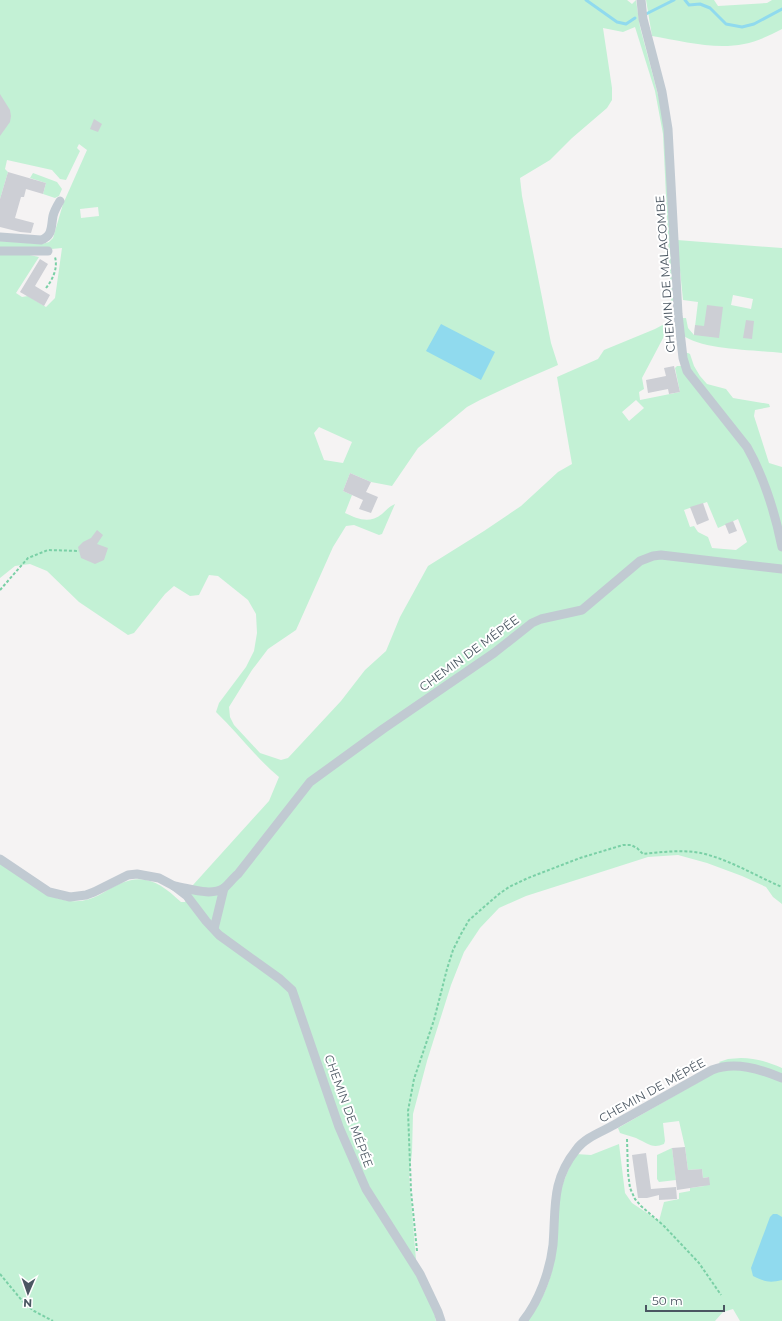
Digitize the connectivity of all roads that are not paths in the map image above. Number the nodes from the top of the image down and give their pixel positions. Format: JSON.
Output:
{"nodes":[{"id":1,"x":641,"y":0,"type":"edge"},
{"id":2,"x":60,"y":201,"type":"dead end"},
{"id":3,"x":0,"y":237,"type":"edge"},
{"id":4,"x":0,"y":251,"type":"edge"},
{"id":5,"x":48,"y":251,"type":"road end"},
{"id":6,"x":782,"y":546,"type":"edge"},
{"id":7,"x":782,"y":569,"type":"edge"},
{"id":8,"x":0,"y":859,"type":"edge"},
{"id":9,"x":174,"y":886,"type":"junction"},
{"id":10,"x":224,"y":888,"type":"junction"},
{"id":11,"x":214,"y":929,"type":"junction"},
{"id":12,"x":782,"y":1078,"type":"edge"},
{"id":13,"x":441,"y":1321,"type":"edge"},
{"id":14,"x":523,"y":1321,"type":"edge"}],
"edges":[{"from":1,"to":6,"type":"street","name":"CHEMIN DE MALACOMBE"},
{"from":2,"to":3,"type":"street"},
{"from":4,"to":5,"type":"street"},
{"from":7,"to":10,"type":"street","name":"CHEMIN DE MÉPÉE"},
{"from":8,"to":9,"type":"street"},
{"from":9,"to":10,"type":"street"},
{"from":9,"to":11,"type":"street","name":"CHEMIN DE MÉPÉE"},
{"from":10,"to":11,"type":"street"},
{"from":11,"to":13,"type":"street","name":"CHEMIN DE MÉPÉE"},
{"from":12,"to":14,"type":"street","name":"CHEMIN DE MÉPÉE"}]}
